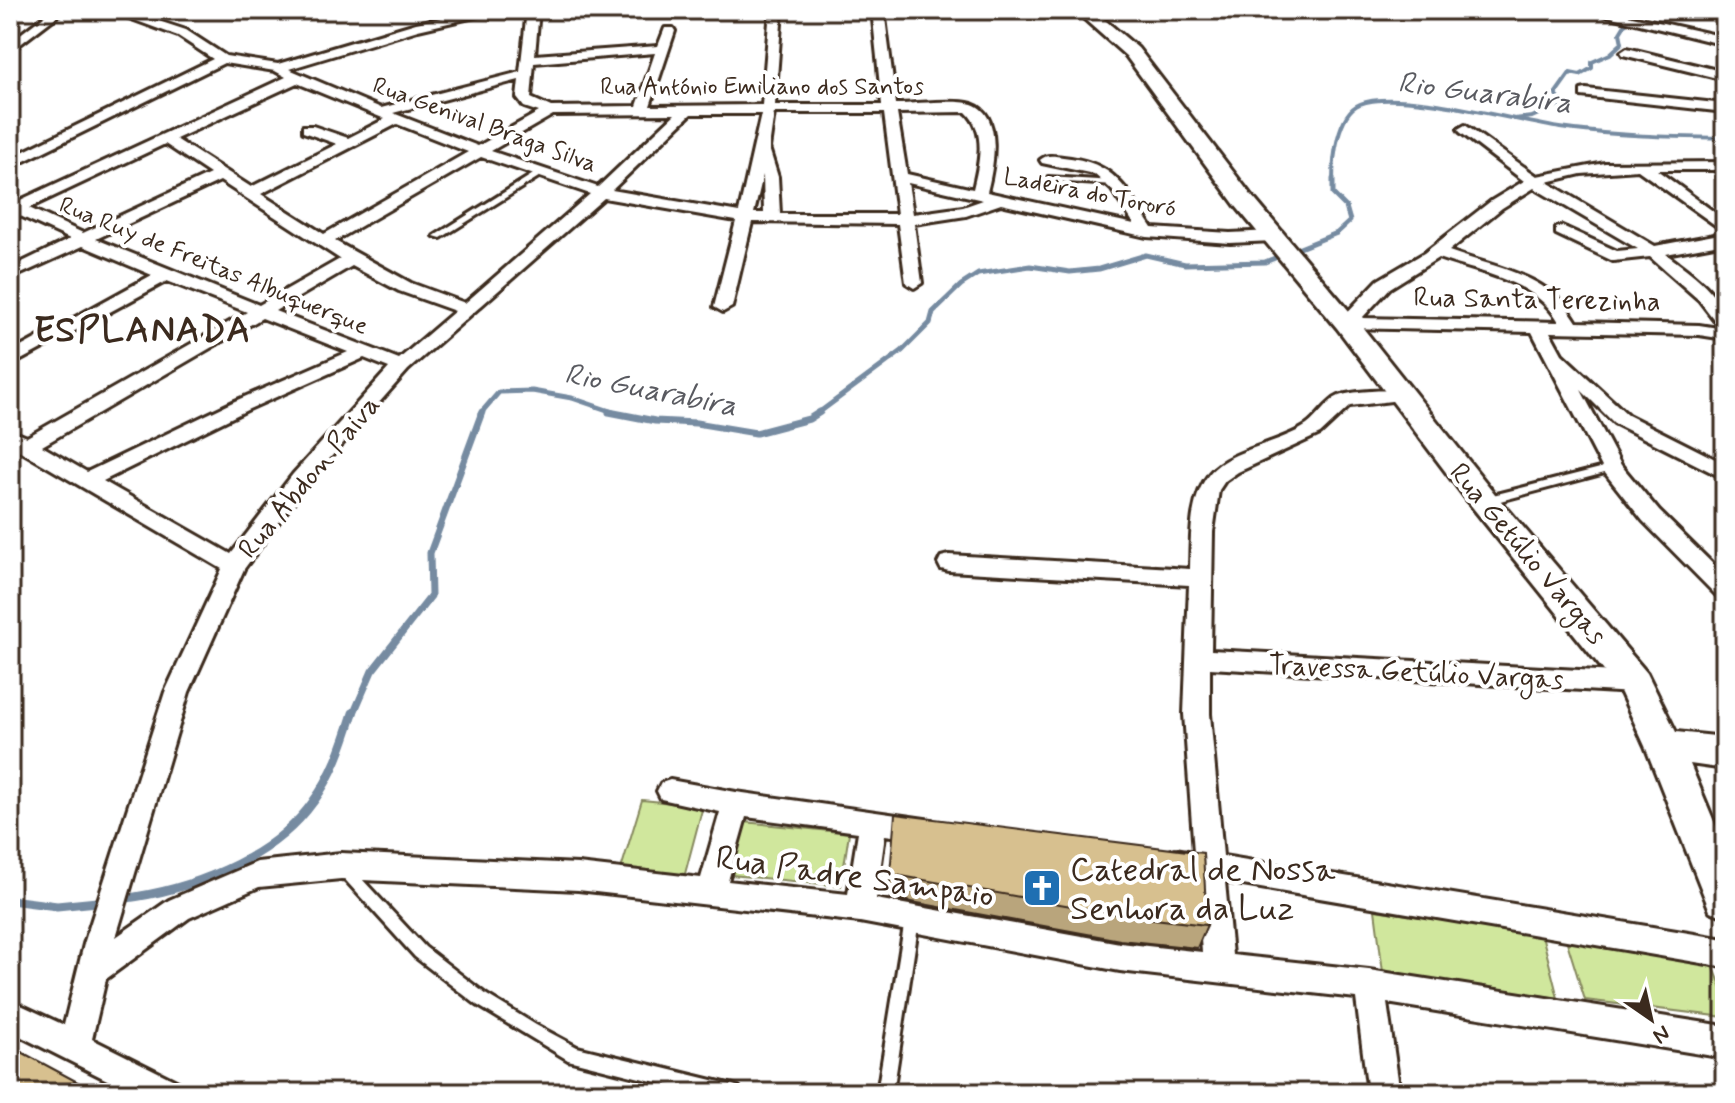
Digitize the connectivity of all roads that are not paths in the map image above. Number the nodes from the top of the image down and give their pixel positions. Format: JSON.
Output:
{"nodes":[{"id":1,"x":59,"y":10,"type":"edge"},
{"id":2,"x":113,"y":10,"type":"edge"},
{"id":3,"x":499,"y":10,"type":"edge"},
{"id":4,"x":533,"y":10,"type":"edge"},
{"id":5,"x":776,"y":10,"type":"edge"},
{"id":6,"x":878,"y":10,"type":"edge"},
{"id":7,"x":1083,"y":10,"type":"edge"},
{"id":8,"x":1589,"y":10,"type":"edge"},
{"id":9,"x":669,"y":31,"type":"dead end"},
{"id":10,"x":1725,"y":41,"type":"edge"},
{"id":11,"x":10,"y":48,"type":"edge"},
{"id":12,"x":663,"y":49,"type":"junction"},
{"id":13,"x":1627,"y":52,"type":"dead end"},
{"id":14,"x":222,"y":59,"type":"junction"},
{"id":15,"x":526,"y":60,"type":"junction"},
{"id":16,"x":278,"y":68,"type":"junction"},
{"id":17,"x":526,"y":75,"type":"junction"},
{"id":18,"x":1725,"y":76,"type":"edge"},
{"id":19,"x":296,"y":78,"type":"junction"},
{"id":20,"x":334,"y":93,"type":"junction"},
{"id":21,"x":1586,"y":93,"type":"dead end"},
{"id":22,"x":415,"y":101,"type":"junction"},
{"id":23,"x":643,"y":108,"type":"junction"},
{"id":24,"x":889,"y":108,"type":"junction"},
{"id":25,"x":1725,"y":108,"type":"edge"},
{"id":26,"x":688,"y":109,"type":"junction"},
{"id":27,"x":768,"y":110,"type":"junction"},
{"id":28,"x":550,"y":111,"type":"junction"},
{"id":29,"x":382,"y":112,"type":"junction"},
{"id":30,"x":399,"y":118,"type":"junction"},
{"id":31,"x":308,"y":129,"type":"dead end"},
{"id":32,"x":1465,"y":129,"type":"dead end"},
{"id":33,"x":166,"y":139,"type":"junction"},
{"id":34,"x":349,"y":143,"type":"junction"},
{"id":35,"x":762,"y":148,"type":"junction"},
{"id":36,"x":478,"y":151,"type":"junction"},
{"id":37,"x":1047,"y":160,"type":"dead end"},
{"id":38,"x":10,"y":164,"type":"edge"},
{"id":39,"x":1725,"y":166,"type":"edge"},
{"id":40,"x":1643,"y":167,"type":"junction"},
{"id":41,"x":541,"y":173,"type":"junction"},
{"id":42,"x":220,"y":175,"type":"junction"},
{"id":43,"x":900,"y":177,"type":"junction"},
{"id":44,"x":1051,"y":179,"type":"dead end"},
{"id":45,"x":1536,"y":181,"type":"junction"},
{"id":46,"x":1114,"y":183,"type":"junction"},
{"id":47,"x":251,"y":193,"type":"junction"},
{"id":48,"x":601,"y":193,"type":"junction"},
{"id":49,"x":979,"y":194,"type":"junction"},
{"id":50,"x":1000,"y":199,"type":"junction"},
{"id":51,"x":12,"y":208,"type":"edge"},
{"id":52,"x":745,"y":217,"type":"junction"},
{"id":53,"x":772,"y":219,"type":"junction"},
{"id":54,"x":906,"y":221,"type":"junction"},
{"id":55,"x":1725,"y":227,"type":"edge"},
{"id":56,"x":1562,"y":231,"type":"dead end"},
{"id":57,"x":1147,"y":232,"type":"junction"},
{"id":58,"x":438,"y":236,"type":"dead end"},
{"id":59,"x":1725,"y":238,"type":"edge"},
{"id":60,"x":83,"y":239,"type":"junction"},
{"id":61,"x":1276,"y":239,"type":"junction"},
{"id":62,"x":323,"y":241,"type":"junction"},
{"id":63,"x":1647,"y":250,"type":"junction"},
{"id":64,"x":1437,"y":252,"type":"junction"},
{"id":65,"x":352,"y":259,"type":"junction"},
{"id":66,"x":10,"y":274,"type":"edge"},
{"id":67,"x":165,"y":275,"type":"junction"},
{"id":68,"x":914,"y":283,"type":"dead end"},
{"id":69,"x":723,"y":307,"type":"dead end"},
{"id":70,"x":469,"y":310,"type":"junction"},
{"id":71,"x":261,"y":312,"type":"junction"},
{"id":72,"x":1725,"y":322,"type":"edge"},
{"id":73,"x":1346,"y":323,"type":"junction"},
{"id":74,"x":1538,"y":326,"type":"junction"},
{"id":75,"x":1570,"y":326,"type":"junction"},
{"id":76,"x":1725,"y":334,"type":"edge"},
{"id":77,"x":363,"y":352,"type":"junction"},
{"id":78,"x":1552,"y":352,"type":"junction"},
{"id":79,"x":10,"y":360,"type":"edge"},
{"id":80,"x":401,"y":366,"type":"junction"},
{"id":81,"x":1401,"y":395,"type":"junction"},
{"id":82,"x":19,"y":441,"type":"edge"},
{"id":83,"x":1612,"y":468,"type":"junction"},
{"id":84,"x":1725,"y":472,"type":"edge"},
{"id":85,"x":88,"y":480,"type":"junction"},
{"id":86,"x":1484,"y":501,"type":"junction"},
{"id":87,"x":949,"y":563,"type":"dead end"},
{"id":88,"x":234,"y":566,"type":"junction"},
{"id":89,"x":1201,"y":578,"type":"junction"},
{"id":90,"x":1725,"y":590,"type":"edge"},
{"id":91,"x":1197,"y":658,"type":"junction"},
{"id":92,"x":1634,"y":683,"type":"junction"},
{"id":93,"x":1664,"y":746,"type":"junction"},
{"id":94,"x":1725,"y":753,"type":"edge"},
{"id":95,"x":670,"y":791,"type":"dead end"},
{"id":96,"x":736,"y":804,"type":"junction"},
{"id":97,"x":873,"y":822,"type":"junction"},
{"id":98,"x":950,"y":832,"type":"edge"},
{"id":99,"x":1150,"y":857,"type":"edge"},
{"id":100,"x":1212,"y":865,"type":"junction"},
{"id":101,"x":341,"y":866,"type":"junction"},
{"id":102,"x":711,"y":892,"type":"junction"},
{"id":103,"x":1725,"y":898,"type":"edge"},
{"id":104,"x":860,"y":909,"type":"junction"},
{"id":105,"x":912,"y":917,"type":"junction"},
{"id":106,"x":1725,"y":953,"type":"edge"},
{"id":107,"x":95,"y":958,"type":"junction"},
{"id":108,"x":1218,"y":970,"type":"junction"},
{"id":109,"x":1369,"y":985,"type":"junction"},
{"id":110,"x":10,"y":1015,"type":"edge"},
{"id":111,"x":1725,"y":1042,"type":"edge"},
{"id":112,"x":74,"y":1048,"type":"junction"},
{"id":113,"x":167,"y":1093,"type":"edge"},
{"id":114,"x":733,"y":1093,"type":"edge"},
{"id":115,"x":885,"y":1093,"type":"edge"},
{"id":116,"x":1384,"y":1093,"type":"edge"}],
"edges":[{"from":1,"to":11,"type":"street"},
{"from":2,"to":14,"type":"street"},
{"from":3,"to":16,"type":"street"},
{"from":4,"to":15,"type":"street"},
{"from":5,"to":27,"type":"street"},
{"from":6,"to":24,"type":"street"},
{"from":7,"to":61,"type":"main road","name":"Rua Getúlio Vargas"},
{"from":8,"to":10,"type":"street"},
{"from":9,"to":12,"type":"street"},
{"from":12,"to":15,"type":"street"},
{"from":12,"to":23,"type":"street"},
{"from":13,"to":18,"type":"street"},
{"from":14,"to":16,"type":"street","name":"Rua Genival Braga Silva"},
{"from":14,"to":38,"type":"street"},
{"from":15,"to":17,"type":"street"},
{"from":16,"to":19,"type":"street","name":"Rua Genival Braga Silva"},
{"from":17,"to":22,"type":"street"},
{"from":17,"to":28,"type":"street"},
{"from":19,"to":20,"type":"street","name":"Rua Genival Braga Silva"},
{"from":19,"to":33,"type":"street"},
{"from":20,"to":22,"type":"street","name":"Rua Genival Braga Silva"},
{"from":20,"to":29,"type":"street","name":"Rua Genival Braga Silva"},
{"from":21,"to":25,"type":"street"},
{"from":22,"to":29,"type":"street"},
{"from":23,"to":26,"type":"street","name":"Rua António Emiliano dos Santos"},
{"from":23,"to":28,"type":"street","name":"Rua António Emiliano dos Santos"},
{"from":24,"to":27,"type":"street","name":"Rua António Emiliano dos Santos"},
{"from":24,"to":43,"type":"street"},
{"from":24,"to":49,"type":"street","name":"Rua António Emiliano dos Santos"},
{"from":26,"to":27,"type":"street","name":"Rua António Emiliano dos Santos"},
{"from":26,"to":48,"type":"street","name":"Rua Abdon Paiva"},
{"from":27,"to":35,"type":"street"},
{"from":28,"to":36,"type":"street"},
{"from":29,"to":30,"type":"street","name":"Rua Genival Braga Silva"},
{"from":30,"to":34,"type":"street"},
{"from":30,"to":36,"type":"street","name":"Rua Genival Braga Silva"},
{"from":31,"to":34,"type":"street"},
{"from":32,"to":45,"type":"street"},
{"from":33,"to":42,"type":"street"},
{"from":33,"to":51,"type":"street"},
{"from":34,"to":47,"type":"street"},
{"from":35,"to":52,"type":"street"},
{"from":35,"to":53,"type":"street"},
{"from":36,"to":41,"type":"street","name":"Rua Genival Braga Silva"},
{"from":36,"to":62,"type":"street"},
{"from":37,"to":46,"type":"street"},
{"from":39,"to":40,"type":"street"},
{"from":40,"to":45,"type":"street"},
{"from":40,"to":55,"type":"street"},
{"from":41,"to":48,"type":"street","name":"Rua Genival Braga Silva"},
{"from":41,"to":58,"type":"lane"},
{"from":42,"to":47,"type":"street"},
{"from":42,"to":60,"type":"street"},
{"from":43,"to":49,"type":"street","name":"Ladeira do Tororó"},
{"from":43,"to":54,"type":"street"},
{"from":44,"to":46,"type":"lane"},
{"from":45,"to":63,"type":"street"},
{"from":45,"to":64,"type":"street"},
{"from":46,"to":57,"type":"street"},
{"from":47,"to":62,"type":"street"},
{"from":48,"to":52,"type":"street","name":"Rua Genival Braga Silva"},
{"from":48,"to":70,"type":"street","name":"Rua Abdon Paiva"},
{"from":49,"to":50,"type":"street","name":"Ladeira do Tororó"},
{"from":50,"to":54,"type":"street","name":"Rua Genival Braga Silva"},
{"from":50,"to":57,"type":"street","name":"Ladeira do Tororó"},
{"from":51,"to":60,"type":"street","name":"Rua Ruy de Freitas Albuquerque"},
{"from":52,"to":53,"type":"street","name":"Rua Genival Braga Silva"},
{"from":52,"to":69,"type":"street"},
{"from":53,"to":54,"type":"street","name":"Rua Genival Braga Silva"},
{"from":54,"to":68,"type":"street"},
{"from":56,"to":63,"type":"street"},
{"from":57,"to":61,"type":"street","name":"Ladeira do Tororó"},
{"from":59,"to":63,"type":"street"},
{"from":60,"to":66,"type":"street"},
{"from":60,"to":67,"type":"street","name":"Rua Ruy de Freitas Albuquerque"},
{"from":61,"to":73,"type":"main road","name":"Rua Getúlio Vargas"},
{"from":62,"to":65,"type":"street"},
{"from":63,"to":72,"type":"street"},
{"from":64,"to":73,"type":"street"},
{"from":64,"to":75,"type":"street"},
{"from":65,"to":70,"type":"street"},
{"from":65,"to":71,"type":"street"},
{"from":67,"to":71,"type":"street","name":"Rua Ruy de Freitas Albuquerque"},
{"from":67,"to":79,"type":"street"},
{"from":70,"to":80,"type":"street","name":"Rua Abdon Paiva"},
{"from":71,"to":77,"type":"street","name":"Rua Ruy de Freitas Albuquerque"},
{"from":71,"to":82,"type":"street"},
{"from":73,"to":74,"type":"street","name":"Rua Santa Terezinha"},
{"from":73,"to":81,"type":"main road","name":"Rua Getúlio Vargas"},
{"from":74,"to":75,"type":"street","name":"Rua Santa Terezinha"},
{"from":74,"to":78,"type":"street"},
{"from":75,"to":76,"type":"street","name":"Rua Santa Terezinha"},
{"from":77,"to":80,"type":"street","name":"Rua Ruy de Freitas Albuquerque"},
{"from":77,"to":85,"type":"street"},
{"from":78,"to":83,"type":"street"},
{"from":78,"to":84,"type":"street"},
{"from":80,"to":88,"type":"street","name":"Rua Abdon Paiva"},
{"from":81,"to":86,"type":"main road","name":"Rua Getúlio Vargas"},
{"from":81,"to":89,"type":"street"},
{"from":82,"to":85,"type":"street"},
{"from":83,"to":86,"type":"lane"},
{"from":83,"to":90,"type":"street"},
{"from":85,"to":88,"type":"street"},
{"from":86,"to":92,"type":"main road","name":"Rua Getúlio Vargas"},
{"from":87,"to":89,"type":"street"},
{"from":88,"to":107,"type":"street","name":"Rua Abdon Paiva"},
{"from":89,"to":91,"type":"street"},
{"from":91,"to":92,"type":"street","name":"Travessa Getúlio Vargas"},
{"from":91,"to":100,"type":"street"},
{"from":92,"to":93,"type":"main road","name":"Rua Getúlio Vargas"},
{"from":93,"to":94,"type":"main road"},
{"from":93,"to":103,"type":"main road","name":"Rua Getúlio Vargas"},
{"from":95,"to":96,"type":"street"},
{"from":96,"to":97,"type":"street"},
{"from":96,"to":102,"type":"street"},
{"from":97,"to":98,"type":"street"},
{"from":97,"to":104,"type":"street"},
{"from":99,"to":100,"type":"street"},
{"from":100,"to":106,"type":"street"},
{"from":100,"to":108,"type":"street"},
{"from":101,"to":102,"type":"street","name":"Rua Padre Sampaio"},
{"from":101,"to":107,"type":"street","name":"Rua Padre Sampaio"},
{"from":101,"to":114,"type":"lane"},
{"from":102,"to":104,"type":"street","name":"Rua Padre Sampaio"},
{"from":104,"to":105,"type":"street","name":"Rua Padre Sampaio"},
{"from":105,"to":108,"type":"street","name":"Rua Padre Sampaio"},
{"from":105,"to":115,"type":"lane"},
{"from":107,"to":112,"type":"street","name":"Rua Abdon Paiva"},
{"from":108,"to":109,"type":"street","name":"Rua Padre Sampaio"},
{"from":109,"to":111,"type":"street","name":"Rua Padre Sampaio"},
{"from":109,"to":116,"type":"street"},
{"from":110,"to":112,"type":"street"},
{"from":112,"to":113,"type":"street"}]}
